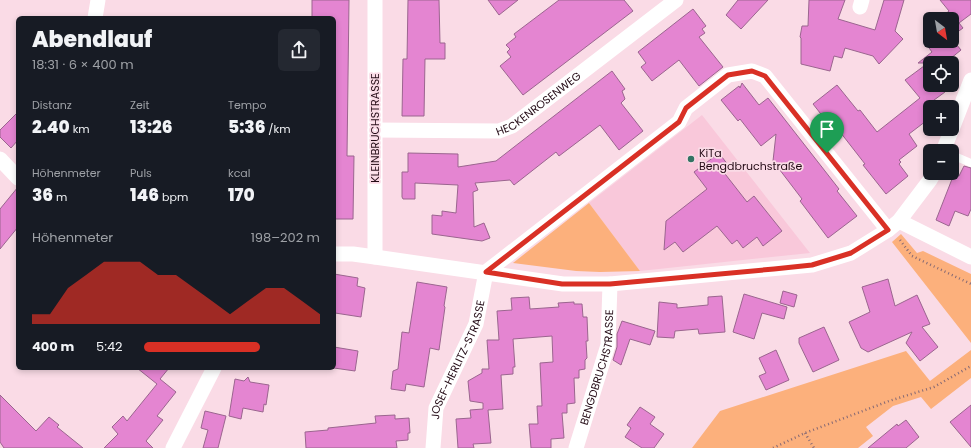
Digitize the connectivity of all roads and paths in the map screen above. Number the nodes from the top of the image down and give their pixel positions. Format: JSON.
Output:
{"nodes":[{"id":1,"x":98,"y":0,"type":"edge"},
{"id":2,"x":375,"y":0,"type":"edge"},
{"id":3,"x":676,"y":0,"type":"edge"},
{"id":4,"x":95,"y":16,"type":"edge"},
{"id":5,"x":971,"y":80,"type":"edge"},
{"id":6,"x":959,"y":111,"type":"edge"},
{"id":7,"x":375,"y":130,"type":"junction"},
{"id":8,"x":0,"y":159,"type":"edge"},
{"id":9,"x":959,"y":159,"type":"edge"},
{"id":10,"x":971,"y":163,"type":"edge"},
{"id":11,"x":16,"y":171,"type":"edge"},
{"id":12,"x":930,"y":180,"type":"edge"},
{"id":13,"x":894,"y":225,"type":"junction"},
{"id":14,"x":336,"y":254,"type":"edge"},
{"id":15,"x":375,"y":257,"type":"junction"},
{"id":16,"x":971,"y":257,"type":"edge"},
{"id":17,"x":486,"y":272,"type":"junction"},
{"id":18,"x":610,"y":284,"type":"junction"},
{"id":19,"x":971,"y":284,"type":"edge"},
{"id":20,"x":971,"y":366,"type":"edge"},
{"id":21,"x":209,"y":371,"type":"edge"},
{"id":22,"x":805,"y":433,"type":"junction"},
{"id":23,"x":173,"y":448,"type":"edge"},
{"id":24,"x":434,"y":448,"type":"edge"},
{"id":25,"x":576,"y":448,"type":"edge"},
{"id":26,"x":773,"y":448,"type":"edge"},
{"id":27,"x":814,"y":448,"type":"edge"}],
"edges":[{"from":1,"to":4,"type":"street"},
{"from":2,"to":7,"type":"street","name":"KLEINBRUCHSTRASSE"},
{"from":3,"to":7,"type":"street","name":"HECKENROSENWEG"},
{"from":5,"to":6,"type":"street"},
{"from":7,"to":15,"type":"street","name":"KLEINBRUCHSTRASSE"},
{"from":8,"to":11,"type":"street"},
{"from":9,"to":10,"type":"lane"},
{"from":12,"to":13,"type":"street"},
{"from":13,"to":16,"type":"street"},
{"from":13,"to":17,"type":"street"},
{"from":13,"to":18,"type":"street"},
{"from":13,"to":19,"type":"path"},
{"from":14,"to":15,"type":"street"},
{"from":15,"to":17,"type":"street"},
{"from":17,"to":18,"type":"street"},
{"from":17,"to":24,"type":"street","name":"JOSEF-HERLITZ-STRASSE"},
{"from":18,"to":25,"type":"street","name":"BENGDBRUCHSTRASSE"},
{"from":20,"to":22,"type":"path"},
{"from":21,"to":23,"type":"street"},
{"from":22,"to":26,"type":"path"},
{"from":22,"to":27,"type":"path"}]}
